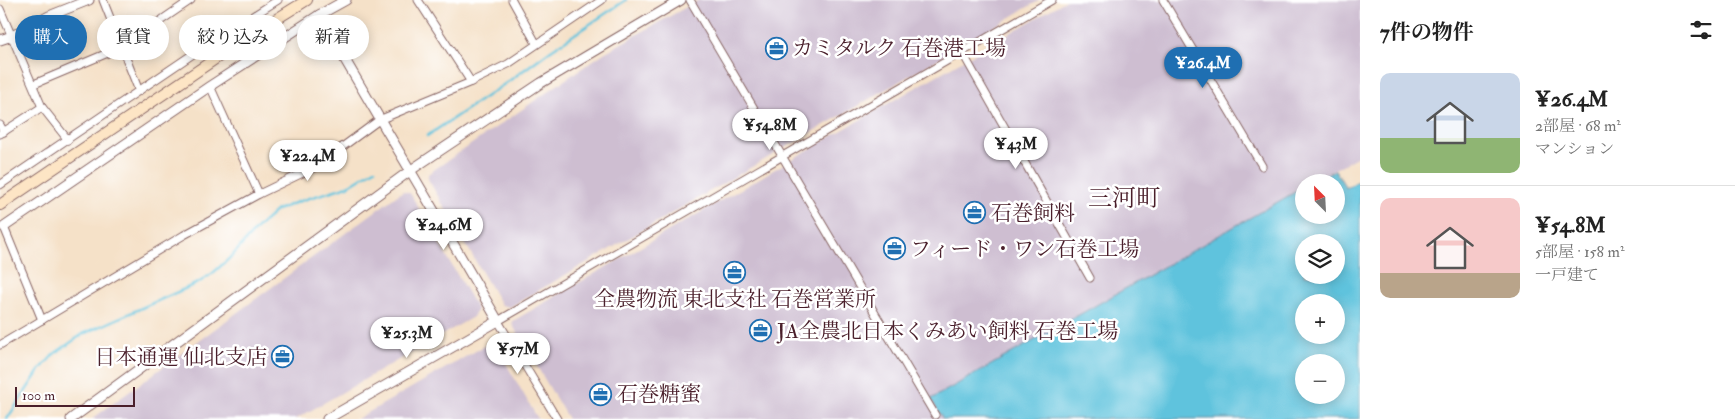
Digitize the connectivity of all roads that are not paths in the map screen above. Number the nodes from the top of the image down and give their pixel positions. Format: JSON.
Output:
{"nodes":[{"id":1,"x":89,"y":0,"type":"edge"},
{"id":2,"x":103,"y":0,"type":"edge"},
{"id":3,"x":191,"y":0,"type":"edge"},
{"id":4,"x":278,"y":0,"type":"edge"},
{"id":5,"x":307,"y":0,"type":"edge"},
{"id":6,"x":346,"y":0,"type":"edge"},
{"id":7,"x":418,"y":0,"type":"edge"},
{"id":8,"x":512,"y":0,"type":"edge"},
{"id":9,"x":602,"y":0,"type":"edge"},
{"id":10,"x":681,"y":0,"type":"edge"},
{"id":11,"x":690,"y":0,"type":"edge"},
{"id":12,"x":1052,"y":0,"type":"edge"},
{"id":13,"x":1163,"y":0,"type":"edge"},
{"id":14,"x":0,"y":8,"type":"edge"},
{"id":15,"x":109,"y":15,"type":"edge"},
{"id":16,"x":169,"y":15,"type":"edge"},
{"id":17,"x":319,"y":15,"type":"edge"},
{"id":18,"x":297,"y":29,"type":"edge"},
{"id":19,"x":12,"y":36,"type":"junction"},
{"id":20,"x":0,"y":40,"type":"edge"},
{"id":21,"x":536,"y":43,"type":"junction"},
{"id":22,"x":962,"y":52,"type":"junction"},
{"id":23,"x":97,"y":58,"type":"edge"},
{"id":24,"x":127,"y":60,"type":"edge"},
{"id":25,"x":345,"y":60,"type":"edge"},
{"id":26,"x":471,"y":82,"type":"junction"},
{"id":27,"x":34,"y":84,"type":"junction"},
{"id":28,"x":210,"y":86,"type":"junction"},
{"id":29,"x":139,"y":91,"type":"junction"},
{"id":30,"x":42,"y":107,"type":"junction"},
{"id":31,"x":379,"y":120,"type":"junction"},
{"id":32,"x":1,"y":130,"type":"edge"},
{"id":33,"x":68,"y":140,"type":"junction"},
{"id":34,"x":782,"y":156,"type":"junction"},
{"id":35,"x":1262,"y":166,"type":"dead end"},
{"id":36,"x":411,"y":170,"type":"junction"},
{"id":37,"x":0,"y":185,"type":"edge"},
{"id":38,"x":259,"y":194,"type":"junction"},
{"id":39,"x":0,"y":205,"type":"edge"},
{"id":40,"x":4,"y":227,"type":"joint"},
{"id":41,"x":1090,"y":278,"type":"dead end"},
{"id":42,"x":42,"y":320,"type":"junction"},
{"id":43,"x":498,"y":320,"type":"junction"},
{"id":44,"x":0,"y":345,"type":"edge"},
{"id":45,"x":936,"y":416,"type":"dead end"},
{"id":46,"x":71,"y":419,"type":"edge"},
{"id":47,"x":327,"y":419,"type":"edge"},
{"id":48,"x":557,"y":419,"type":"edge"}],
"edges":[{"from":1,"to":19,"type":"street"},
{"from":2,"to":15,"type":"street"},
{"from":3,"to":16,"type":"street"},
{"from":4,"to":29,"type":"street"},
{"from":5,"to":39,"type":"main road"},
{"from":6,"to":17,"type":"street"},
{"from":7,"to":26,"type":"street"},
{"from":8,"to":21,"type":"street"},
{"from":9,"to":21,"type":"street"},
{"from":10,"to":36,"type":"street"},
{"from":11,"to":34,"type":"street"},
{"from":12,"to":22,"type":"street"},
{"from":13,"to":35,"type":"street"},
{"from":14,"to":19,"type":"street"},
{"from":18,"to":28,"type":"street"},
{"from":19,"to":20,"type":"street"},
{"from":19,"to":27,"type":"street"},
{"from":21,"to":26,"type":"street"},
{"from":22,"to":34,"type":"street"},
{"from":22,"to":41,"type":"street"},
{"from":23,"to":27,"type":"street"},
{"from":24,"to":29,"type":"street"},
{"from":25,"to":31,"type":"street"},
{"from":26,"to":31,"type":"street"},
{"from":27,"to":30,"type":"street"},
{"from":28,"to":38,"type":"street"},
{"from":28,"to":40,"type":"street"},
{"from":29,"to":33,"type":"street"},
{"from":30,"to":32,"type":"street"},
{"from":30,"to":33,"type":"street"},
{"from":31,"to":36,"type":"street"},
{"from":31,"to":38,"type":"street"},
{"from":33,"to":37,"type":"street"},
{"from":34,"to":43,"type":"street"},
{"from":34,"to":45,"type":"street"},
{"from":36,"to":43,"type":"street"},
{"from":36,"to":46,"type":"street"},
{"from":38,"to":42,"type":"street"},
{"from":40,"to":42,"type":"street"},
{"from":42,"to":44,"type":"street"},
{"from":43,"to":47,"type":"street"},
{"from":43,"to":48,"type":"street"}]}
